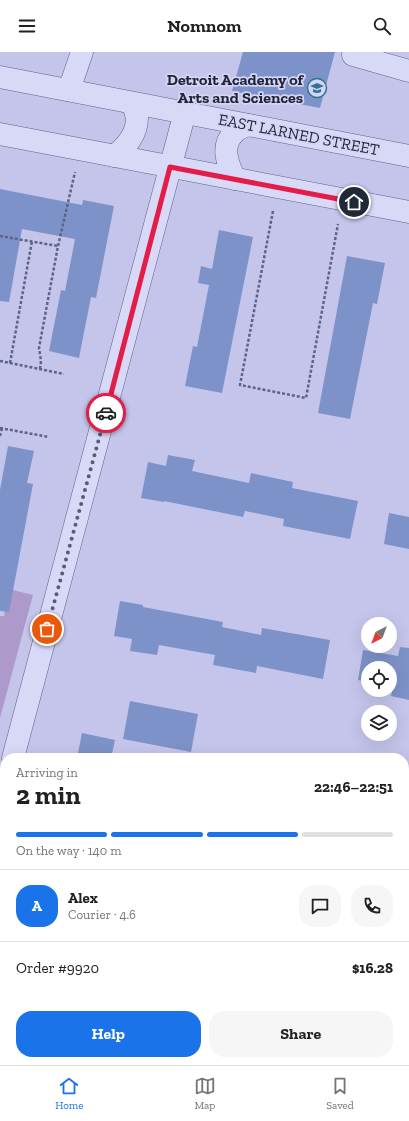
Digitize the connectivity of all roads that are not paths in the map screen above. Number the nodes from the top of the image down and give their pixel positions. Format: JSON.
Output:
{"nodes":[{"id":1,"x":82,"y":52,"type":"edge"},
{"id":2,"x":353,"y":55,"type":"dead end"},
{"id":3,"x":409,"y":71,"type":"edge"},
{"id":4,"x":0,"y":77,"type":"edge"},
{"id":5,"x":69,"y":90,"type":"junction"},
{"id":6,"x":132,"y":103,"type":"junction"},
{"id":7,"x":185,"y":112,"type":"junction"},
{"id":8,"x":248,"y":125,"type":"junction"},
{"id":9,"x":0,"y":134,"type":"edge"},
{"id":10,"x":115,"y":156,"type":"junction"},
{"id":11,"x":409,"y":156,"type":"edge"},
{"id":12,"x":170,"y":167,"type":"junction"},
{"id":13,"x":235,"y":179,"type":"junction"},
{"id":14,"x":409,"y":212,"type":"edge"},
{"id":15,"x":14,"y":753,"type":"edge"}],
"edges":[{"from":1,"to":5,"type":"street"},
{"from":2,"to":3,"type":"street"},
{"from":4,"to":5,"type":"street","name":"EAST LARNED STREET"},
{"from":5,"to":6,"type":"street","name":"EAST LARNED STREET"},
{"from":6,"to":7,"type":"street","name":"EAST LARNED STREET"},
{"from":6,"to":10,"type":"street"},
{"from":7,"to":8,"type":"street","name":"EAST LARNED STREET"},
{"from":7,"to":12,"type":"street"},
{"from":8,"to":11,"type":"street","name":"EAST LARNED STREET"},
{"from":8,"to":13,"type":"street"},
{"from":9,"to":10,"type":"street"},
{"from":10,"to":12,"type":"street"},
{"from":12,"to":13,"type":"street"},
{"from":12,"to":15,"type":"street"},
{"from":13,"to":14,"type":"street"}]}
